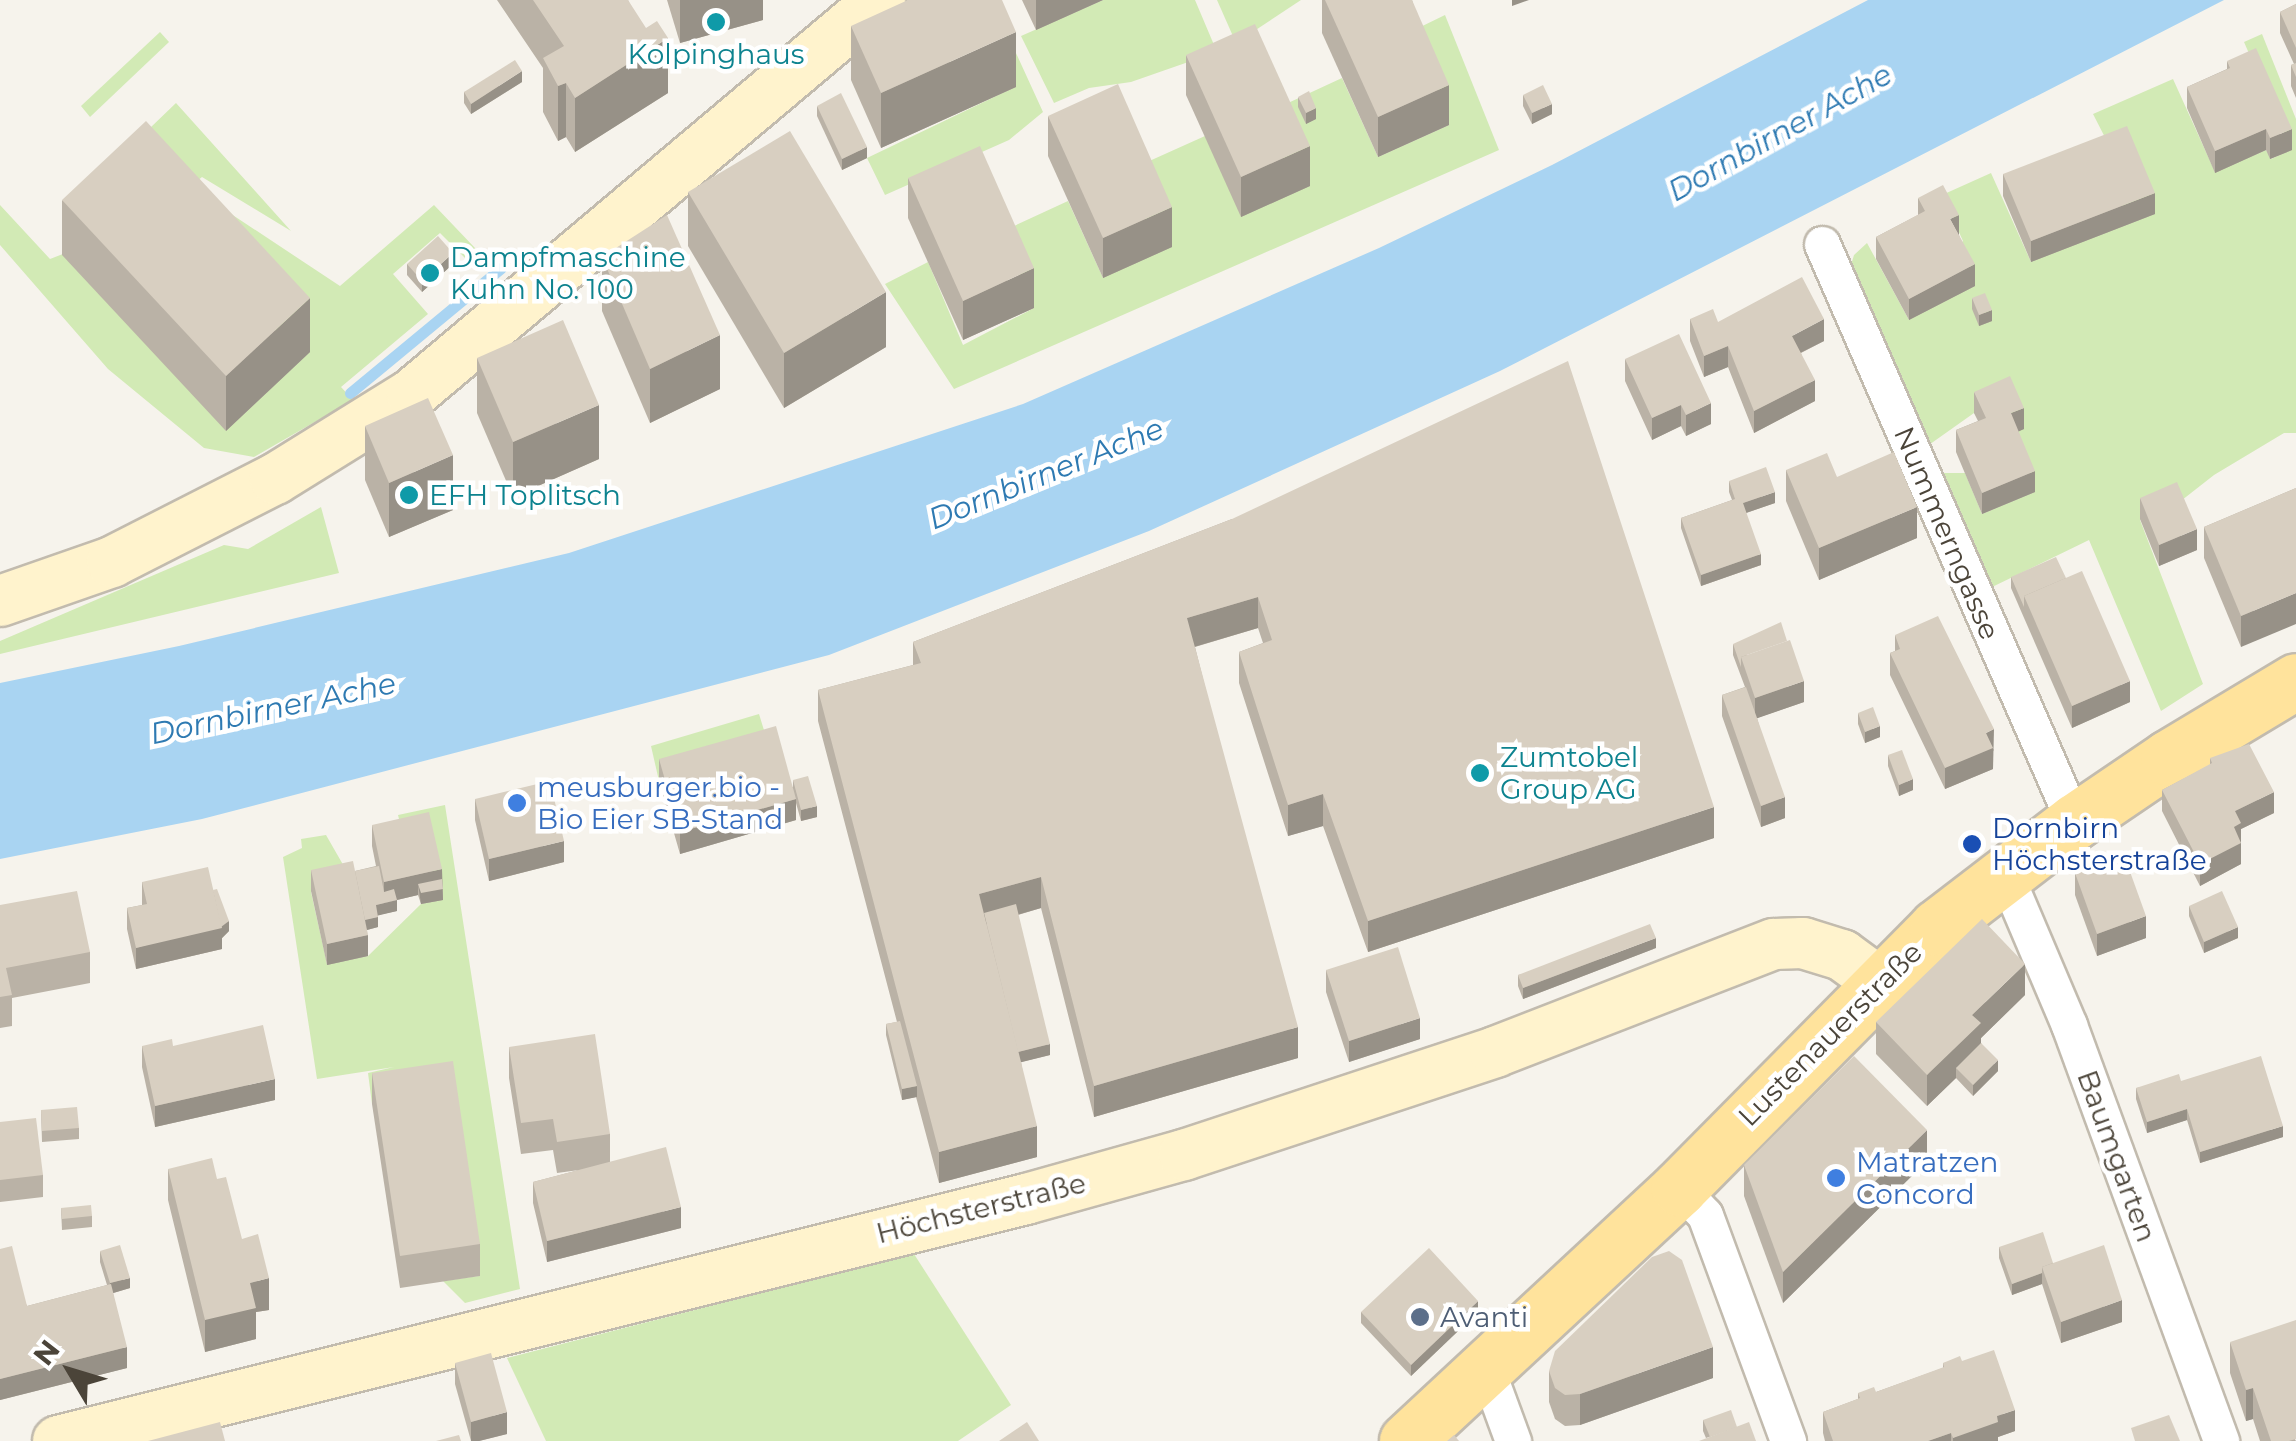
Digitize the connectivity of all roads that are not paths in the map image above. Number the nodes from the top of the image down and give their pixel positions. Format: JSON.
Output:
{"nodes":[{"id":1,"x":880,"y":0,"type":"edge"},
{"id":2,"x":1822,"y":244,"type":"dead end"},
{"id":3,"x":0,"y":601,"type":"edge"},
{"id":4,"x":2296,"y":681,"type":"edge"},
{"id":5,"x":2074,"y":822,"type":"junction"},
{"id":6,"x":2005,"y":874,"type":"junction"},
{"id":7,"x":1879,"y":982,"type":"junction"},
{"id":8,"x":1679,"y":1188,"type":"junction"},
{"id":9,"x":1488,"y":1370,"type":"junction"},
{"id":10,"x":58,"y":1441,"type":"edge"},
{"id":11,"x":1408,"y":1441,"type":"edge"},
{"id":12,"x":1513,"y":1441,"type":"edge"},
{"id":13,"x":1788,"y":1441,"type":"edge"},
{"id":14,"x":2221,"y":1441,"type":"edge"}],
"edges":[{"from":1,"to":3,"type":"main road"},
{"from":2,"to":5,"type":"street","name":"Nummerngasse"},
{"from":4,"to":5,"type":"main road","name":"Lustenauerstraße"},
{"from":5,"to":6,"type":"main road","name":"Lustenauerstraße"},
{"from":6,"to":7,"type":"main road","name":"Lustenauerstraße"},
{"from":6,"to":14,"type":"street","name":"Baumgarten"},
{"from":7,"to":8,"type":"main road","name":"Lustenauerstraße"},
{"from":7,"to":10,"type":"main road","name":"Höchsterstraße"},
{"from":8,"to":9,"type":"main road","name":"Lustenauerstraße"},
{"from":8,"to":13,"type":"street"},
{"from":9,"to":11,"type":"main road","name":"Lustenauerstraße"},
{"from":9,"to":12,"type":"street"}]}
